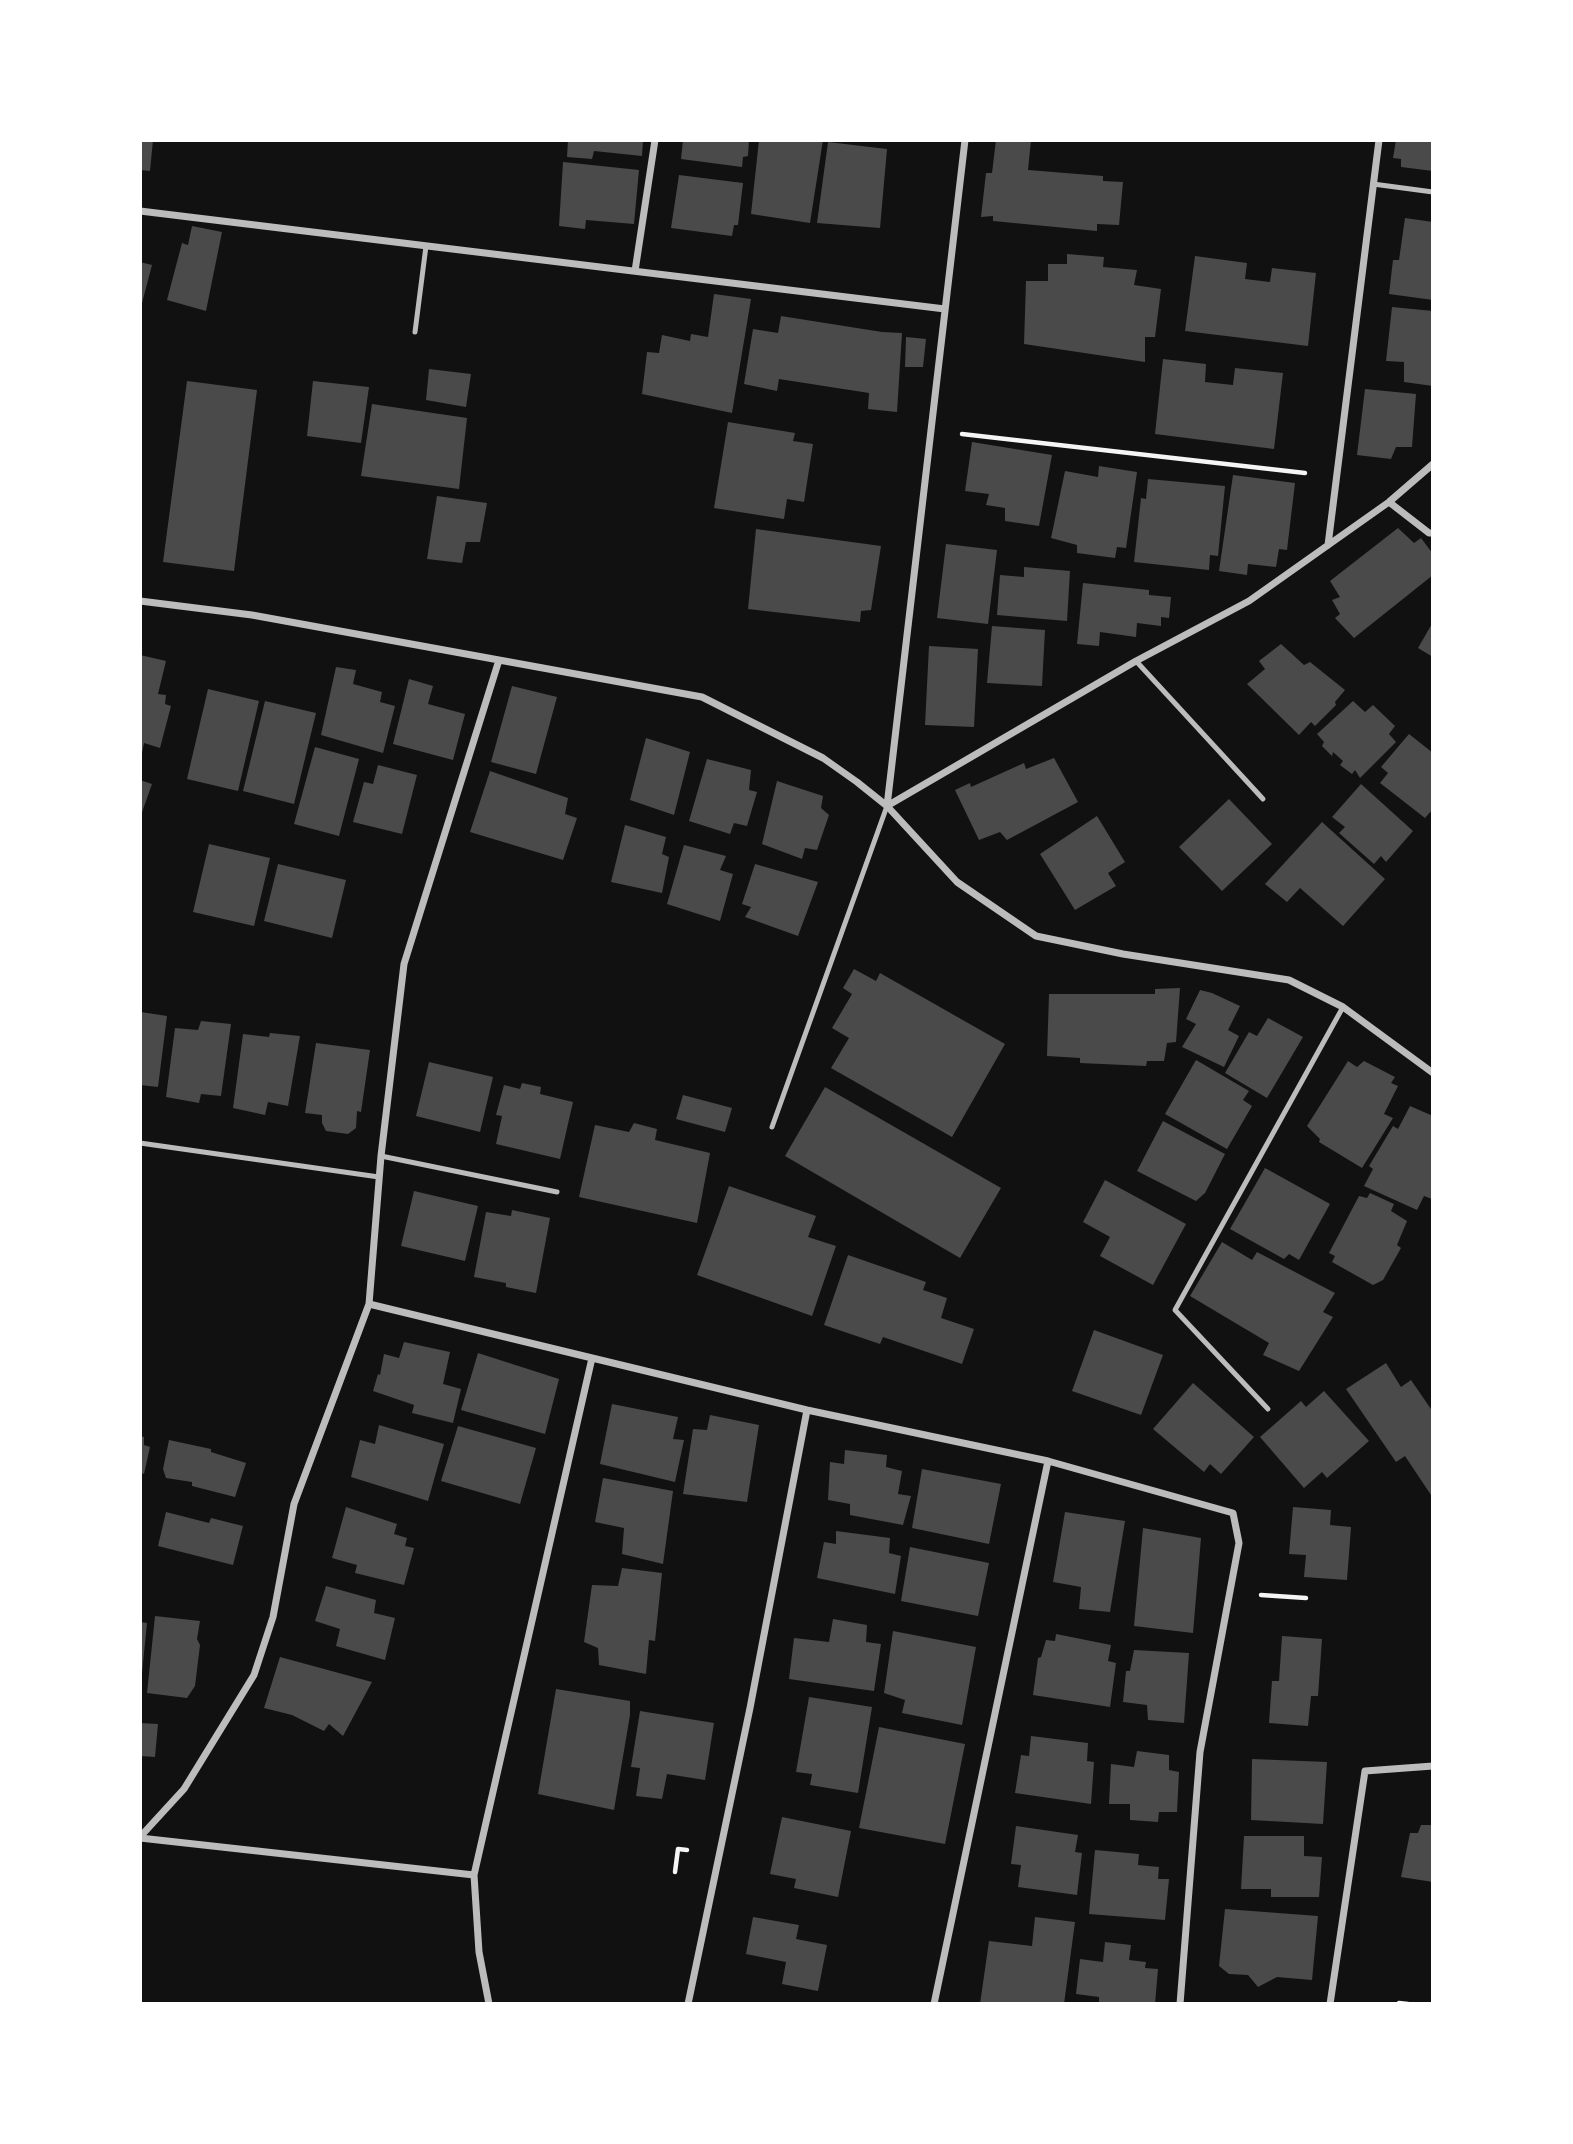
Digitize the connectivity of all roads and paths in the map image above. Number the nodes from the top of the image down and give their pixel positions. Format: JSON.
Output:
{"nodes":[{"id":1,"x":655,"y":140,"type":"edge"},
{"id":2,"x":965,"y":140,"type":"edge"},
{"id":3,"x":1379,"y":140,"type":"edge"},
{"id":4,"x":1373,"y":184,"type":"junction"},
{"id":5,"x":1433,"y":192,"type":"edge"},
{"id":6,"x":140,"y":211,"type":"edge"},
{"id":7,"x":426,"y":246,"type":"junction"},
{"id":8,"x":635,"y":271,"type":"junction"},
{"id":9,"x":945,"y":309,"type":"junction"},
{"id":10,"x":415,"y":332,"type":"dead end"},
{"id":11,"x":931,"y":431,"type":"junction"},
{"id":12,"x":1433,"y":464,"type":"edge"},
{"id":13,"x":1337,"y":476,"type":"junction"},
{"id":14,"x":1389,"y":502,"type":"junction"},
{"id":15,"x":1433,"y":533,"type":"edge"},
{"id":16,"x":1328,"y":545,"type":"junction"},
{"id":17,"x":140,"y":601,"type":"edge"},
{"id":18,"x":499,"y":660,"type":"junction"},
{"id":19,"x":1136,"y":662,"type":"junction"},
{"id":20,"x":1263,"y":799,"type":"dead end"},
{"id":21,"x":887,"y":806,"type":"junction"},
{"id":22,"x":1343,"y":1007,"type":"junction"},
{"id":23,"x":1433,"y":1073,"type":"edge"},
{"id":24,"x":772,"y":1127,"type":"dead end"},
{"id":25,"x":140,"y":1143,"type":"edge"},
{"id":26,"x":381,"y":1156,"type":"junction"},
{"id":27,"x":379,"y":1177,"type":"junction"},
{"id":28,"x":557,"y":1192,"type":"dead end"},
{"id":29,"x":369,"y":1304,"type":"junction"},
{"id":30,"x":592,"y":1358,"type":"junction"},
{"id":31,"x":1268,"y":1409,"type":"dead end"},
{"id":32,"x":807,"y":1410,"type":"junction"},
{"id":33,"x":1048,"y":1461,"type":"junction"},
{"id":34,"x":1229,"y":1594,"type":"junction"},
{"id":35,"x":1306,"y":1598,"type":"dead end"},
{"id":36,"x":1433,"y":1766,"type":"edge"},
{"id":37,"x":140,"y":1838,"type":"edge"},
{"id":38,"x":678,"y":1849,"type":"dead end"},
{"id":39,"x":675,"y":1872,"type":"dead end"},
{"id":40,"x":474,"y":1875,"type":"junction"},
{"id":41,"x":1399,"y":2003,"type":"edge"},
{"id":42,"x":489,"y":2004,"type":"edge"},
{"id":43,"x":688,"y":2004,"type":"edge"},
{"id":44,"x":933,"y":2004,"type":"edge"},
{"id":45,"x":1180,"y":2004,"type":"edge"},
{"id":46,"x":1329,"y":2004,"type":"edge"},
{"id":47,"x":1408,"y":2004,"type":"edge"}],
"edges":[{"from":1,"to":8,"type":"street"},
{"from":2,"to":9,"type":"street"},
{"from":3,"to":4,"type":"street"},
{"from":4,"to":5,"type":"lane"},
{"from":4,"to":13,"type":"street"},
{"from":6,"to":7,"type":"street"},
{"from":7,"to":8,"type":"street"},
{"from":7,"to":10,"type":"lane"},
{"from":8,"to":9,"type":"street"},
{"from":9,"to":11,"type":"street"},
{"from":11,"to":13,"type":"path"},
{"from":11,"to":21,"type":"street"},
{"from":12,"to":14,"type":"street"},
{"from":13,"to":16,"type":"street"},
{"from":14,"to":15,"type":"street"},
{"from":14,"to":16,"type":"street"},
{"from":16,"to":19,"type":"street"},
{"from":17,"to":18,"type":"street"},
{"from":18,"to":21,"type":"street"},
{"from":18,"to":26,"type":"street"},
{"from":19,"to":20,"type":"lane"},
{"from":19,"to":21,"type":"street"},
{"from":21,"to":22,"type":"street"},
{"from":21,"to":24,"type":"lane"},
{"from":22,"to":23,"type":"street"},
{"from":22,"to":31,"type":"lane"},
{"from":25,"to":27,"type":"lane"},
{"from":26,"to":27,"type":"street"},
{"from":26,"to":28,"type":"lane"},
{"from":27,"to":29,"type":"street"},
{"from":29,"to":30,"type":"street"},
{"from":29,"to":37,"type":"street"},
{"from":30,"to":32,"type":"street"},
{"from":30,"to":40,"type":"street"},
{"from":32,"to":33,"type":"street"},
{"from":32,"to":43,"type":"street"},
{"from":33,"to":34,"type":"street"},
{"from":33,"to":44,"type":"street"},
{"from":34,"to":35,"type":"path"},
{"from":34,"to":45,"type":"street"},
{"from":36,"to":46,"type":"street"},
{"from":37,"to":40,"type":"street"},
{"from":38,"to":39,"type":"path"},
{"from":40,"to":42,"type":"street"},
{"from":41,"to":47,"type":"path"}]}
